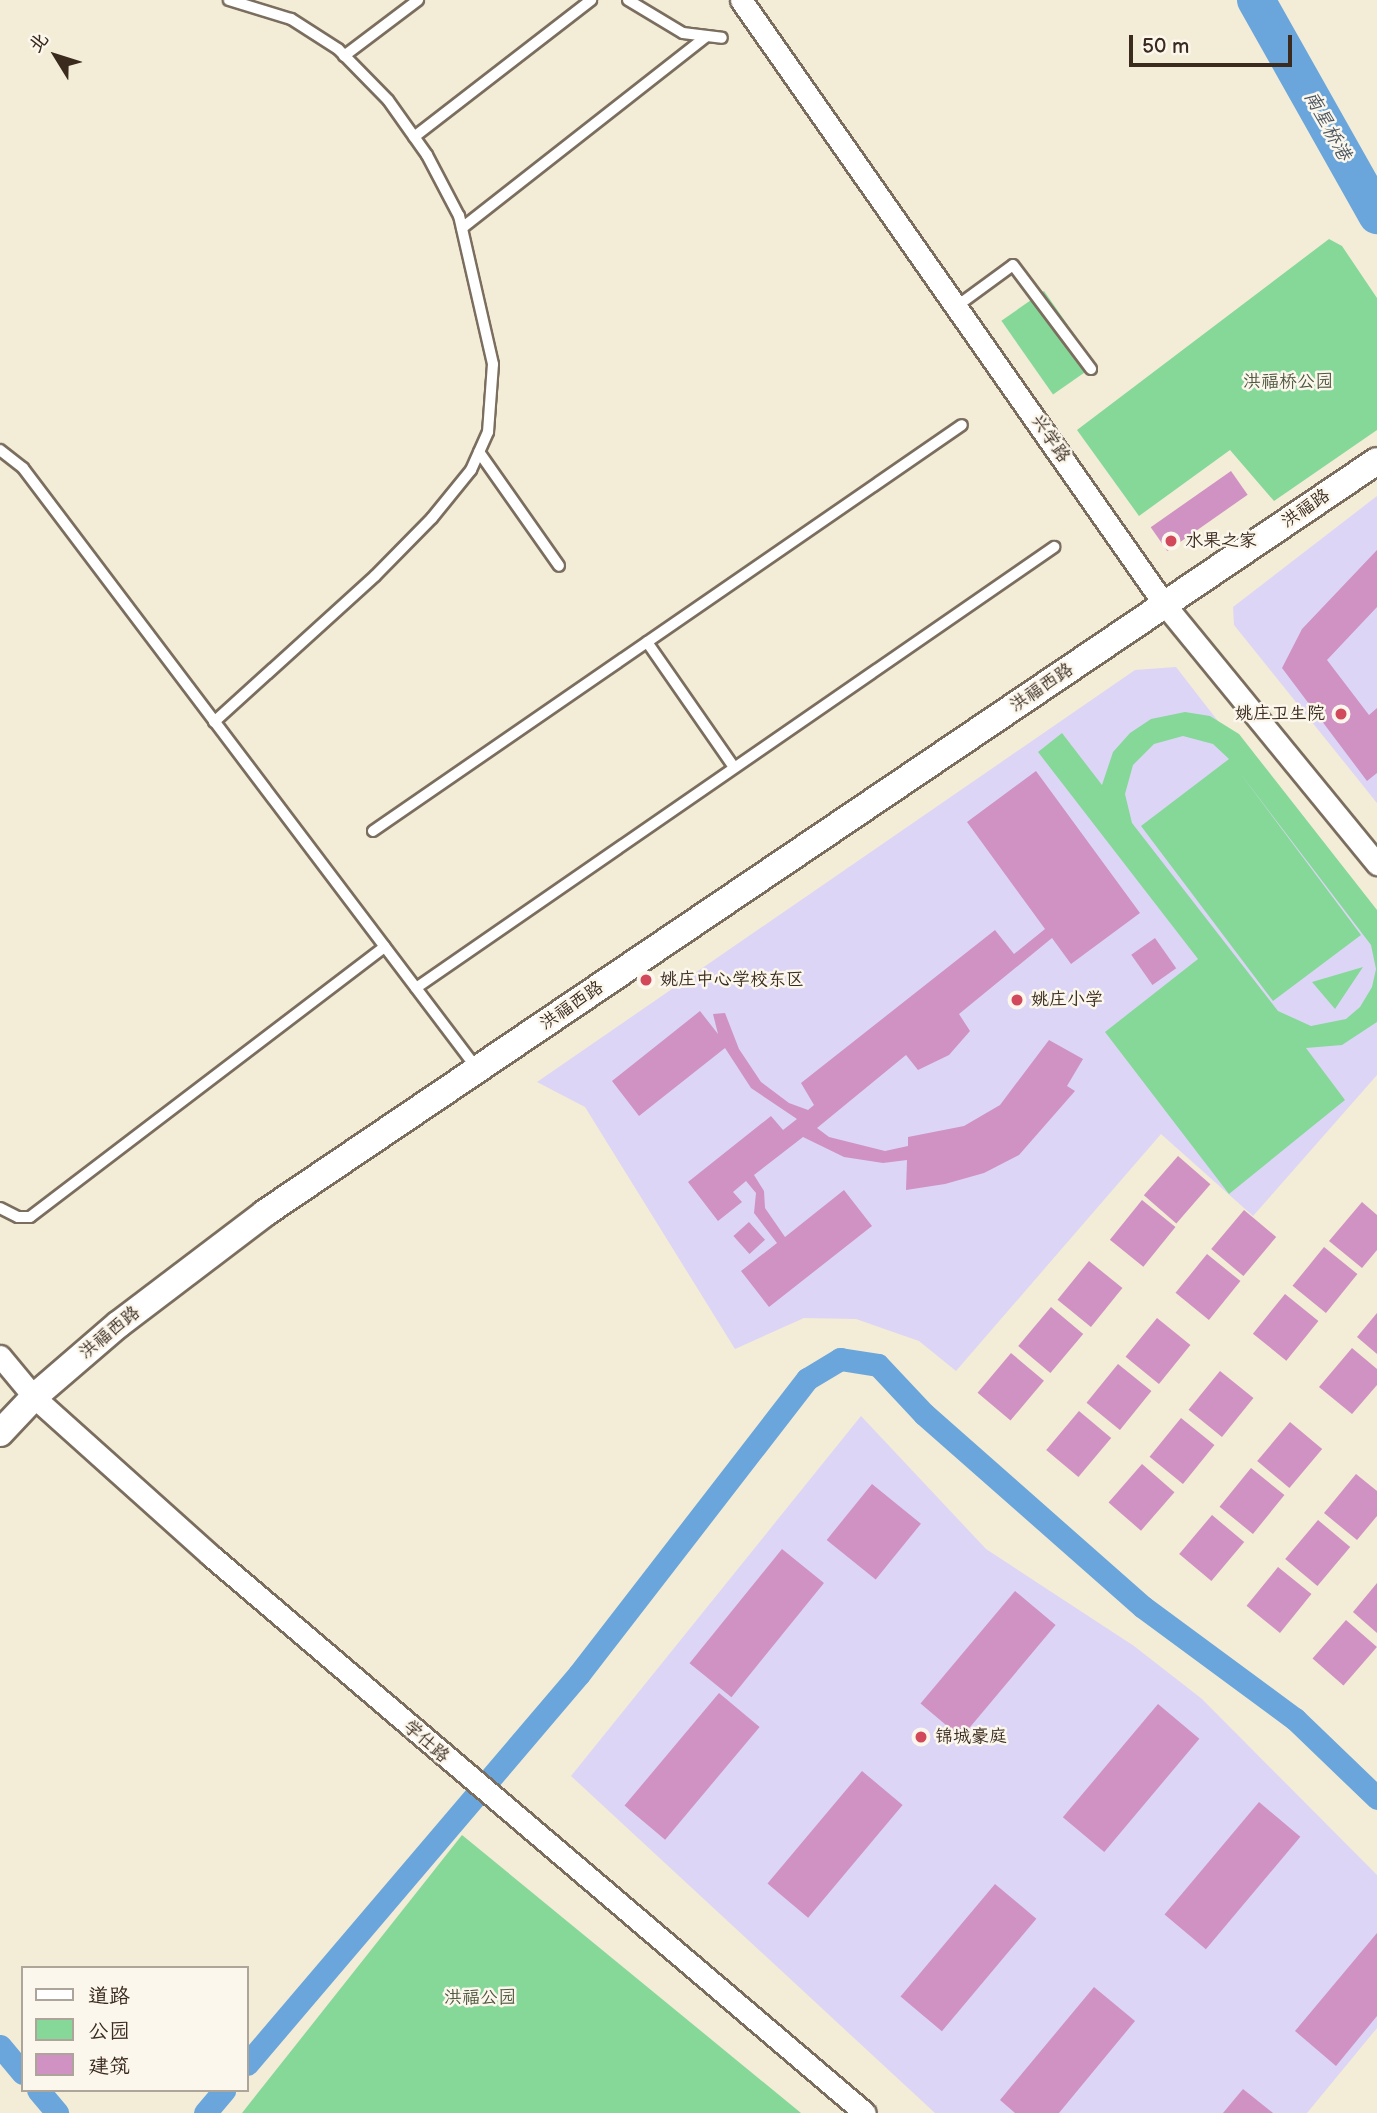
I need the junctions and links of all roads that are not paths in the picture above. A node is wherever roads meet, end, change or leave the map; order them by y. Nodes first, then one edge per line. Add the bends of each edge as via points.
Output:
1 (229, 0) edge
2 (418, 0) edge
3 (591, 0) edge
4 (628, 0) edge
5 (741, 0) edge
6 (707, 36) junction
7 (722, 38) dead end
8 (344, 56) junction
9 (414, 136) junction
10 (462, 228) junction
11 (957, 306) junction
12 (1091, 369) dead end
13 (962, 425) dead end
14 (0, 450) edge
15 (479, 452) junction
16 (1377, 461) edge
17 (1054, 547) dead end
18 (559, 566) dead end
19 (1165, 605) junction
20 (647, 642) junction
21 (214, 722) junction
22 (734, 767) junction
23 (373, 831) dead end
24 (1377, 864) edge
25 (385, 947) junction
26 (416, 988) junction
27 (478, 1070) junction
28 (0, 1208) edge
29 (0, 1356) edge
30 (34, 1397) junction
31 (0, 1433) edge
32 (865, 2113) edge

1 - 8 lane via 291,19
2 - 8 lane
3 - 9 lane
4 - 6 lane via 674,29
5 - 11 street, 兴学路
6 - 7 lane
6 - 10 lane
8 - 9 lane via 388,100
9 - 10 lane
10 - 15 lane via 493,364 488,432
11 - 12 lane via 1013,265
11 - 19 street, 兴学路
13 - 20 lane
14 - 21 lane via 23,468
15 - 18 lane
15 - 21 lane via 471,470 432,518 305,642
16 - 19 street, 洪福路
17 - 22 lane
19 - 24 street, 兴学路
19 - 27 street, 洪福西路
20 - 22 lane
20 - 23 lane
21 - 25 lane
22 - 26 lane
25 - 26 lane
25 - 28 lane via 30,1217
26 - 27 lane
27 - 30 street, 洪福西路 via 265,1213 120,1324
29 - 30 street, 学仕路
30 - 31 street, 洪福西路
30 - 32 street, 学仕路 via 530,1831

